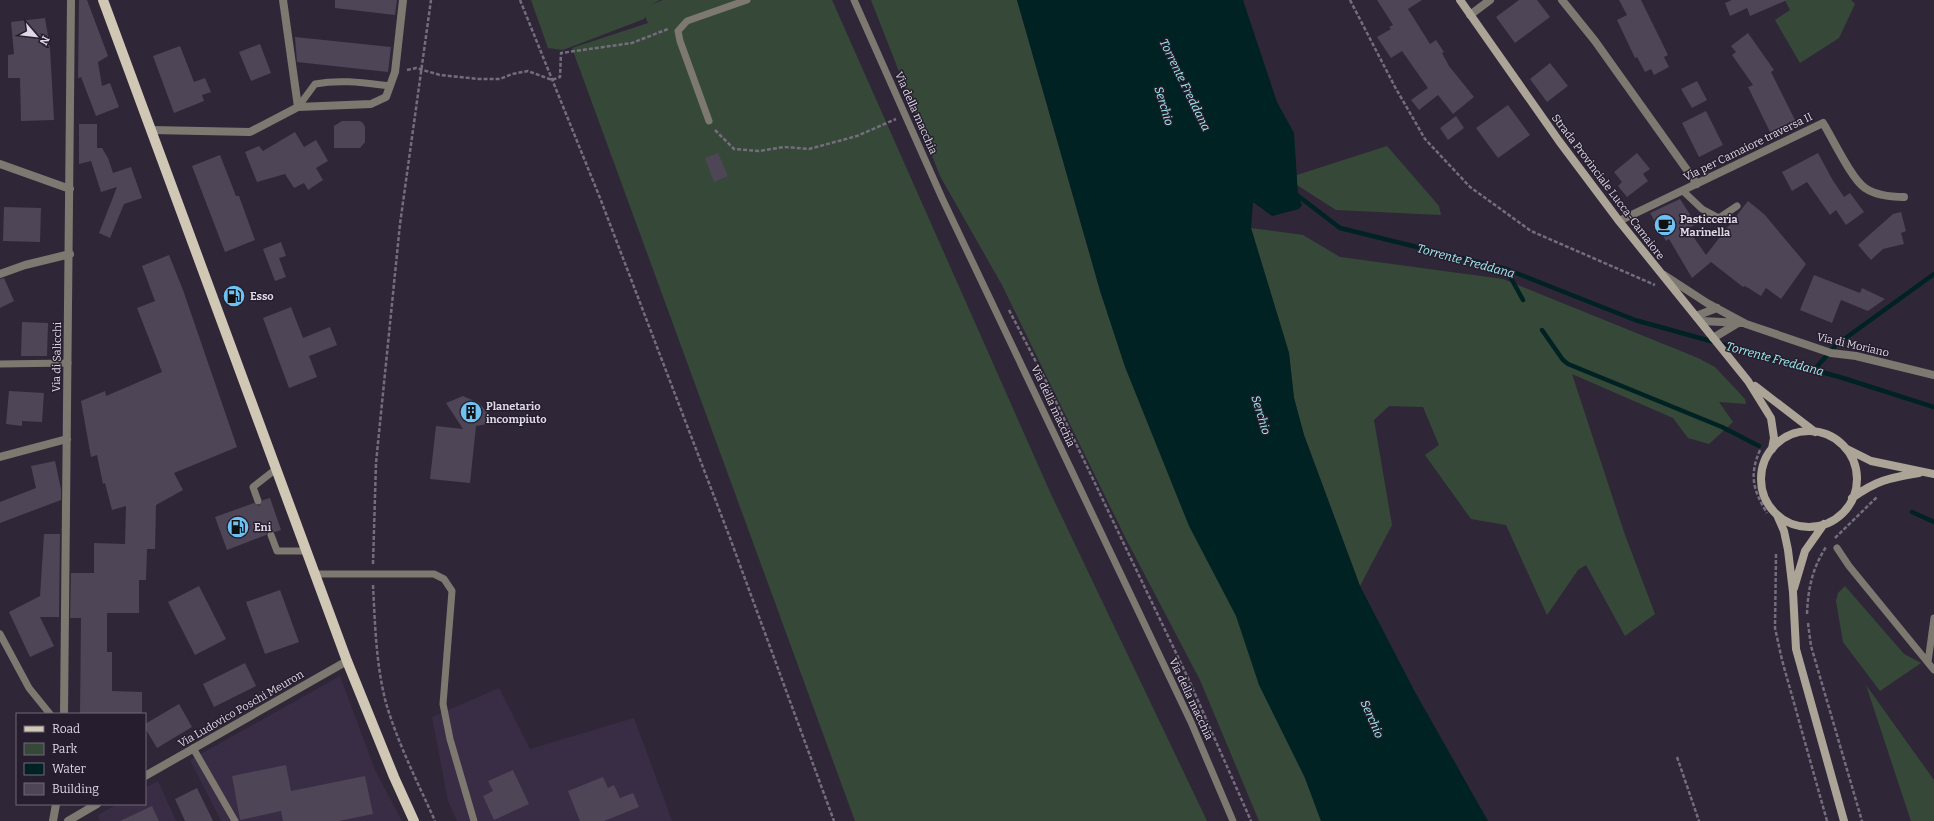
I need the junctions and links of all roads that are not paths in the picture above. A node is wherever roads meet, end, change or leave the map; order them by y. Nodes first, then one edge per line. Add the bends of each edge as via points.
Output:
1 (71, 0) edge
2 (103, 0) edge
3 (283, 0) edge
4 (403, 0) edge
5 (747, 0) edge
6 (854, 0) edge
7 (1460, 0) edge
8 (1490, 0) edge
9 (1562, 0) edge
10 (1470, 15) junction
11 (390, 86) junction
12 (298, 107) junction
13 (709, 121) road end
14 (151, 130) junction
15 (0, 164) edge
16 (1697, 184) junction
17 (70, 189) junction
18 (1683, 191) junction
19 (1904, 197) dead end
20 (1737, 206) dead end
21 (1619, 221) junction
22 (70, 254) junction
23 (1660, 273) junction
24 (0, 274) edge
25 (1717, 308) junction
26 (1698, 318) junction
27 (1742, 323) junction
28 (1713, 338) junction
29 (68, 363) junction
30 (0, 364) edge
31 (1934, 375) edge
32 (1748, 381) junction
33 (1815, 432) junction
34 (67, 439) junction
35 (1845, 448) junction
36 (1772, 449) junction
37 (0, 457) edge
38 (276, 469) junction
39 (1923, 472) junction
40 (1934, 474) edge
41 (1852, 498) junction
42 (258, 501) dead end
43 (1773, 516) junction
44 (1824, 524) junction
45 (271, 535) dead end
46 (1837, 548) dead end
47 (307, 551) junction
48 (316, 574) junction
49 (1793, 592) junction
50 (1934, 618) edge
51 (0, 634) edge
52 (347, 661) junction
53 (1928, 662) junction
54 (1934, 670) edge
55 (49, 713) edge
56 (64, 713) edge
57 (193, 748) junction
58 (146, 775) edge
59 (56, 805) edge
60 (95, 805) edge
61 (53, 821) edge
62 (68, 821) edge
63 (235, 821) edge
64 (414, 821) edge
65 (474, 821) edge
66 (1233, 821) edge
67 (1844, 821) edge

1 - 17 street, Via di Salicchi
2 - 14 main road
3 - 12 street
4 - 11 street via 395,72
5 - 13 lane via 687,21 678,31
6 - 66 lane, Via della macchia via 942,198 1190,722
7 - 10 main road, Strada Provinciale Lucca-Camaiore
8 - 10 street
9 - 16 street via 1595,41
10 - 21 main road, Strada Provinciale Lucca-Camaiore via 1558,141
11 - 12 street via 386,98 371,104
11 - 12 lane via 348,81 315,84
12 - 14 street via 250,132
14 - 38 main road
15 - 17 street
16 - 18 street, Via per Camaiore traversa II
16 - 19 street, Via per Camaiore traversa II via 1823,123 1857,180 1878,194
17 - 22 street, Via di Salicchi
18 - 20 lane via 1692,201 1712,216 1719,218
18 - 21 street, Via per Camaiore traversa II
21 - 23 main road, Strada Provinciale Lucca-Camaiore
22 - 24 street
22 - 29 street, Via di Salicchi
23 - 25 street, Via di Moriano
23 - 26 main road, Strada Provinciale Lucca-Camaiore
25 - 26 street
25 - 27 street, Via di Moriano
26 - 27 street, Via di Moriano
26 - 28 main road, Strada Provinciale Lucca-Camaiore
27 - 28 street
27 - 31 street, Via di Moriano via 1831,353 1856,356
28 - 32 main road, Strada Provinciale Lucca-Camaiore
29 - 30 lane
29 - 34 street, Via di Salicchi
32 - 33 main road, Strada Provinciale Lucca-Camaiore
32 - 36 main road, Strada Provinciale Lucca-Camaiore via 1771,418 1774,438
33 - 35 main road via 1831,437
33 - 36 main road via 1791,435
34 - 37 street
34 - 56 street, Via di Salicchi
35 - 39 main road via 1871,461
35 - 41 main road via 1855,466 1856,487
36 - 43 main road via 1763,464 1761,483
38 - 42 lane via 253,487
38 - 47 main road
39 - 40 main road
39 - 41 main road via 1887,478
41 - 44 main road via 1840,514
43 - 44 main road via 1799,526
43 - 49 main road via 1784,531
44 - 49 main road via 1804,551
45 - 47 lane via 277,551
46 - 53 lane
47 - 48 main road
48 - 52 main road
48 - 65 lane via 434,574 444,579 452,591 443,704
49 - 67 main road via 1796,649
50 - 53 lane
51 - 55 lane via 29,688
52 - 57 street, Via Ludovico Poschi Meuron
52 - 64 main road
53 - 54 lane
57 - 58 street, Via Ludovico Poschi Meuron
57 - 63 lane
59 - 61 street
60 - 62 street

